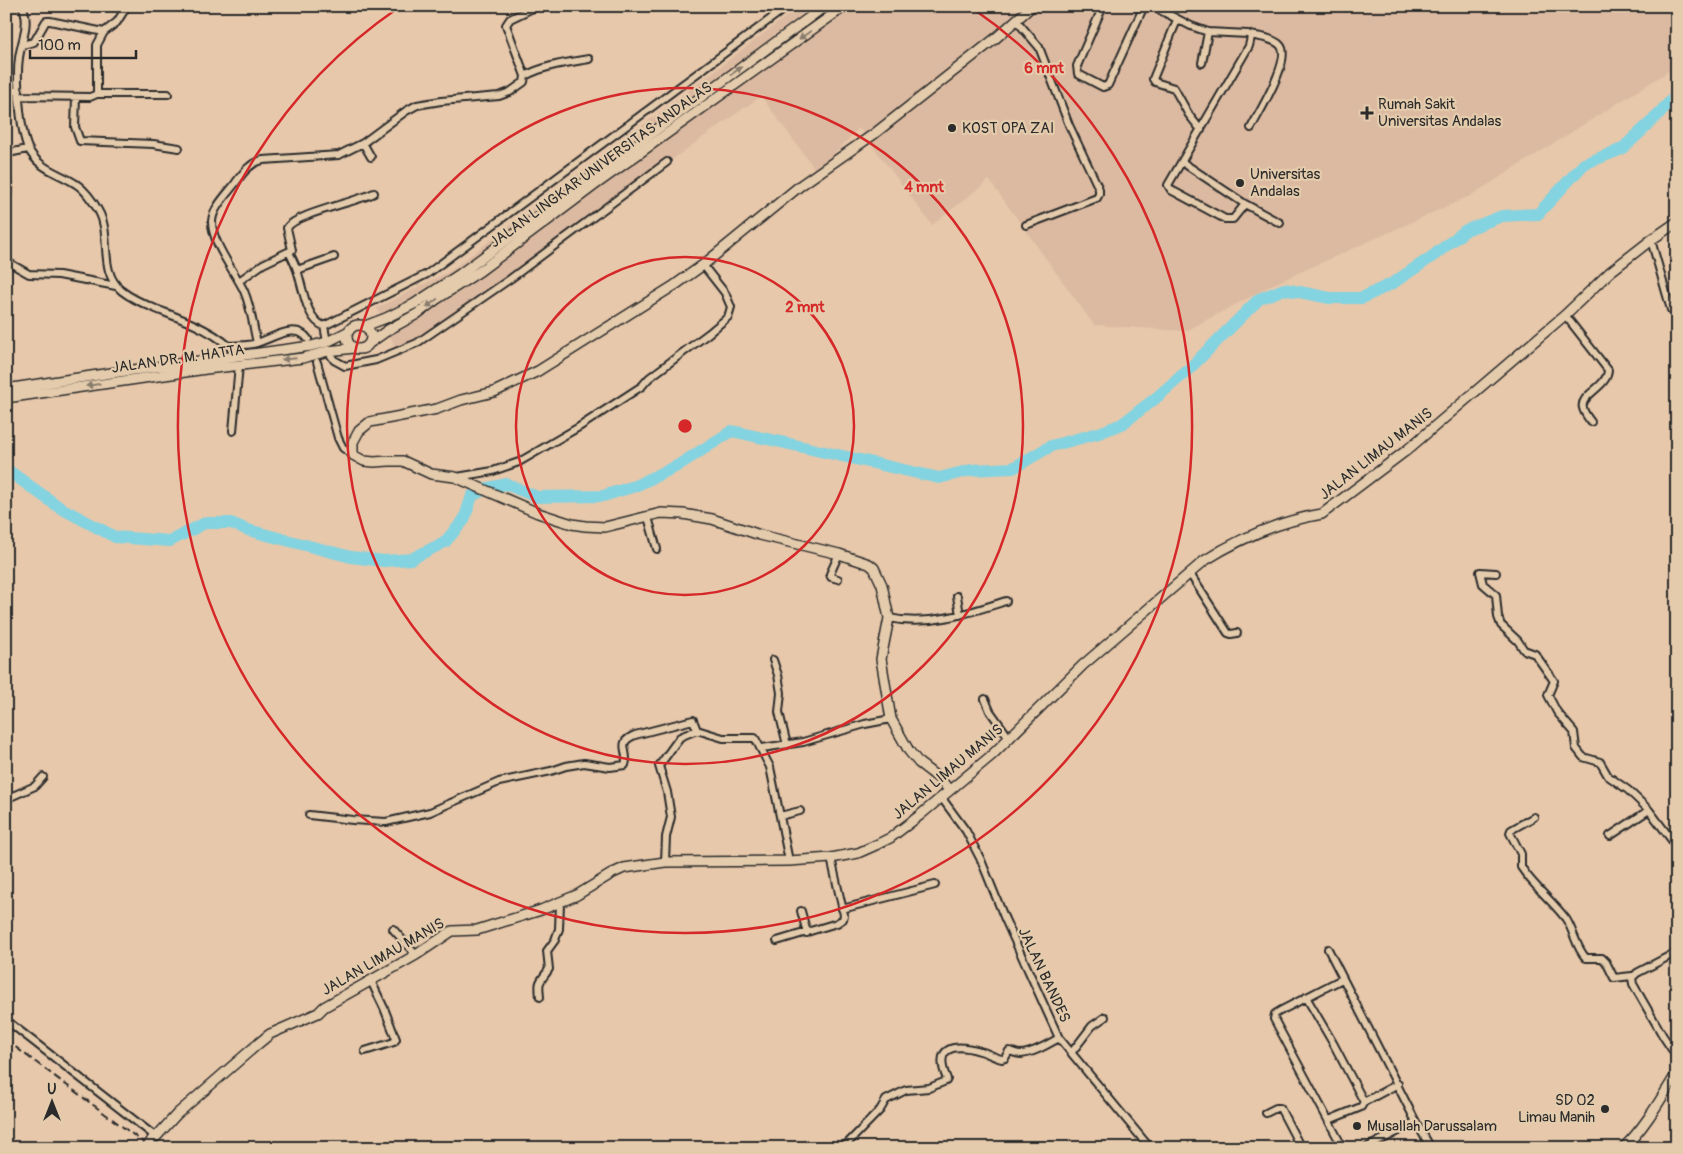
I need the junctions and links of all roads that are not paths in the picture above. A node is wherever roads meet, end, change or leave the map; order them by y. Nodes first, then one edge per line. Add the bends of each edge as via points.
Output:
1 (22, 6) edge
2 (127, 6) edge
3 (538, 6) edge
4 (788, 6) edge
5 (825, 6) edge
6 (845, 6) edge
7 (1032, 6) edge
8 (1104, 6) edge
9 (1144, 6) edge
10 (1152, 6) edge
11 (1016, 20) junction
12 (1177, 20) junction
13 (104, 32) junction
14 (1208, 32) junction
15 (1250, 35) junction
16 (22, 45) junction
17 (589, 59) dead end
18 (1202, 62) dead end
19 (525, 76) junction
20 (6, 91) edge
21 (19, 94) junction
22 (97, 94) junction
23 (168, 94) dead end
24 (76, 97) junction
25 (1251, 128) dead end
26 (1201, 130) junction
27 (363, 143) junction
28 (180, 148) dead end
29 (28, 149) junction
30 (6, 155) edge
31 (371, 158) dead end
32 (667, 162) dead end
33 (1182, 162) junction
34 (6, 171) edge
35 (374, 193) dead end
36 (6, 199) edge
37 (1245, 204) junction
38 (1677, 222) edge
39 (1280, 223) dead end
40 (1026, 225) dead end
41 (1650, 240) junction
42 (289, 252) junction
43 (334, 257) dead end
44 (6, 261) edge
45 (703, 265) junction
46 (297, 270) junction
47 (239, 281) junction
48 (116, 286) junction
49 (1671, 310) dead end
50 (1565, 315) junction
51 (324, 326) junction
52 (365, 326) junction
53 (348, 331) junction
54 (308, 339) dead end
55 (371, 342) junction
56 (257, 343) junction
57 (230, 346) junction
58 (327, 347) junction
59 (354, 348) junction
60 (238, 360) junction
61 (317, 362) dead end
62 (6, 389) edge
63 (6, 398) edge
64 (1591, 422) dead end
65 (233, 431) dead end
66 (353, 455) junction
67 (456, 477) junction
68 (648, 517) junction
69 (657, 549) dead end
70 (839, 554) junction
71 (1496, 572) dead end
72 (1190, 574) junction
73 (838, 579) dead end
74 (957, 596) dead end
75 (1006, 601) dead end
76 (960, 615) junction
77 (888, 619) junction
78 (1237, 632) dead end
79 (773, 660) dead end
80 (985, 699) dead end
81 (891, 719) junction
82 (697, 730) junction
83 (1010, 739) junction
84 (787, 745) junction
85 (762, 748) junction
86 (43, 778) dead end
87 (949, 790) junction
88 (941, 797) junction
89 (6, 799) edge
90 (1649, 810) junction
91 (800, 812) dead end
92 (309, 815) dead end
93 (780, 816) junction
94 (1534, 817) dead end
95 (1610, 836) dead end
96 (1677, 848) edge
97 (831, 858) junction
98 (789, 861) junction
99 (665, 862) junction
100 (935, 885) dead end
101 (560, 903) junction
102 (842, 909) junction
103 (801, 911) dead end
104 (393, 929) dead end
105 (807, 932) junction
106 (777, 940) dead end
107 (1328, 949) dead end
108 (1677, 952) edge
109 (416, 955) junction
110 (1632, 976) junction
111 (1342, 979) junction
112 (371, 981) junction
113 (540, 997) dead end
114 (1306, 997) junction
115 (1105, 1017) dead end
116 (6, 1020) edge
117 (1059, 1038) junction
118 (364, 1051) dead end
119 (1072, 1052) junction
120 (1677, 1057) edge
121 (1677, 1073) edge
122 (1398, 1084) junction
123 (1364, 1102) junction
124 (1266, 1114) dead end
125 (1330, 1120) junction
126 (1416, 1122) junction
127 (154, 1137) junction
128 (147, 1148) edge
129 (843, 1148) edge
130 (1150, 1148) edge
131 (1301, 1148) edge
132 (1343, 1148) edge
133 (1366, 1148) edge
134 (1431, 1148) edge
135 (1623, 1148) edge

1 - 16 street via 25,14
2 - 13 street via 117,22
3 - 19 street via 510,19 506,25
4 - 51 street via 427,274
52 -> 5 street, JALAN LINGKAR UNIVERSITAS ANDALAS via 414,304 460,274
6 -> 55 street, JALAN LINGKAR UNIVERSITAS ANDALAS via 480,271
7 - 11 street
8 - 9 street via 1077,66 1078,74 1103,87 1108,84
10 - 12 street
11 - 40 street via 1039,47 1068,125 1099,189 1097,198
11 - 45 street via 874,134 801,185
12 - 14 street
12 - 26 street via 1154,79 1174,88
13 - 16 street via 46,21 34,42
13 - 22 street via 97,45
14 - 15 street
14 - 18 street
15 - 25 street via 1265,38 1283,50 1273,86
15 - 26 street via 1249,46
16 - 21 street
17 - 19 street via 556,64
19 - 27 street via 524,82 499,96 417,105
20 - 21 street
21 - 24 street
21 - 29 street
22 - 23 street
22 - 24 street
24 - 28 street via 75,127 80,141
26 - 33 street
27 - 31 street
27 - 47 street via 339,155 262,160 246,169 215,211 212,223 229,267
29 - 30 street
29 - 48 street via 39,164 76,184 98,210 109,271
32 - 58 street via 510,279 417,343 376,360 345,366 334,360
33 - 37 street
33 - 37 street via 1169,182 1171,190 1225,219 1233,219
34 - 36 street via 9,188
35 - 42 street via 293,222 287,228 292,246
37 - 39 street
38 - 41 street, JALAN LIMAU MANIS
41 - 49 street
41 - 50 street, JALAN LIMAU MANIS
42 - 46 street
42 - 47 street via 263,264
43 - 46 street
44 - 48 street via 29,274 59,275
45 - 66 street via 538,372 494,392 460,400 437,410 370,422 359,431 353,442
45 - 67 street via 725,293 731,307 728,317 634,391 579,427 519,462 492,471
46 - 51 street via 310,311
47 - 56 street via 248,302
48 - 57 street via 130,297 186,321
50 - 64 street via 1608,370 1605,381 1583,401 1582,407
50 - 72 street, JALAN LIMAU MANIS via 1407,450 1322,514 1243,538 1204,561
51 - 58 street
52 - 53 street via 356,326
52 - 55 street via 370,332
53 - 58 street, JALAN DR. M. HATTA
53 - 59 street via 348,341
54 - 56 street via 298,331 290,331
55 - 59 street via 366,348
56 - 57 street
57 - 60 street
58 - 59 street, JALAN DR. M. HATTA
58 - 60 street, JALAN DR. M. HATTA via 296,348
60 - 62 street, JALAN DR. M. HATTA
60 -> 63 street, JALAN DR. M. HATTA
60 - 65 street
61 - 66 street via 338,438 343,448
66 - 67 street via 364,461 403,462 431,474
67 - 68 street via 538,513 585,526 605,527
68 - 69 street
68 - 70 street via 668,512 712,519
70 - 73 street via 830,574
70 - 77 street via 874,568 882,585
71 - 90 street via 1480,572 1483,584 1496,595 1501,624 1524,650 1535,654 1554,681 1548,695 1574,732 1576,748 1583,757 1600,762 1608,776
72 - 78 street via 1228,632
72 - 83 street, JALAN LIMAU MANIS via 1083,665
74 - 76 street
75 - 76 street
76 - 77 street via 905,622
77 - 81 street via 881,659
79 - 84 street via 781,693 779,712
80 - 83 street
81 - 84 street
81 - 87 street via 914,757
82 - 85 street via 723,738 755,738
82 - 92 street via 693,720 628,738 624,747 625,765 610,767 584,763 499,782 430,812 386,822
82 - 99 street via 680,736 659,766 671,817
83 - 87 street, JALAN LIMAU MANIS
84 - 85 street
85 - 93 street via 770,767
86 - 89 street via 34,786
87 - 88 street, JALAN LIMAU MANIS
88 - 97 street, JALAN LIMAU MANIS via 876,846
88 - 117 street, JALAN BANDES via 966,831 981,860
90 - 95 street
90 - 96 street
91 - 93 street
93 - 98 street
94 - 110 street via 1510,833 1521,854 1521,867 1565,919 1586,958 1602,958 1614,978
97 - 98 street, JALAN LIMAU MANIS
97 - 102 street
98 - 99 street, JALAN LIMAU MANIS
99 - 101 street, JALAN LIMAU MANIS via 624,868
100 - 102 street
101 - 109 street, JALAN LIMAU MANIS via 477,930 452,931
101 - 113 street via 559,929 547,951 549,969 540,980
102 - 105 street via 841,921
103 - 105 street
104 - 109 street
105 - 106 street
107 - 111 street
108 - 110 street
109 - 112 street, JALAN LIMAU MANIS
110 - 120 street via 1633,984
111 - 114 street
111 - 122 street
112 - 118 street via 396,1039
112 - 127 street, JALAN LIMAU MANIS via 259,1043
114 - 123 street
114 - 125 street via 1275,1014 1274,1019
115 - 119 street via 1092,1026
116 - 127 street
117 - 119 street, JALAN BANDES
117 - 129 street via 1037,1050 1020,1054 1009,1051 1002,1059 969,1048 948,1050 941,1059 946,1081 929,1088 897,1093 886,1100
119 - 130 street, JALAN BANDES
121 - 135 street
122 - 123 street
122 - 126 street
123 - 125 street via 1361,1107
124 - 131 street via 1280,1108
125 - 132 street
126 - 133 street
126 - 134 street
127 - 128 street, JALAN LIMAU MANIS, bridge

